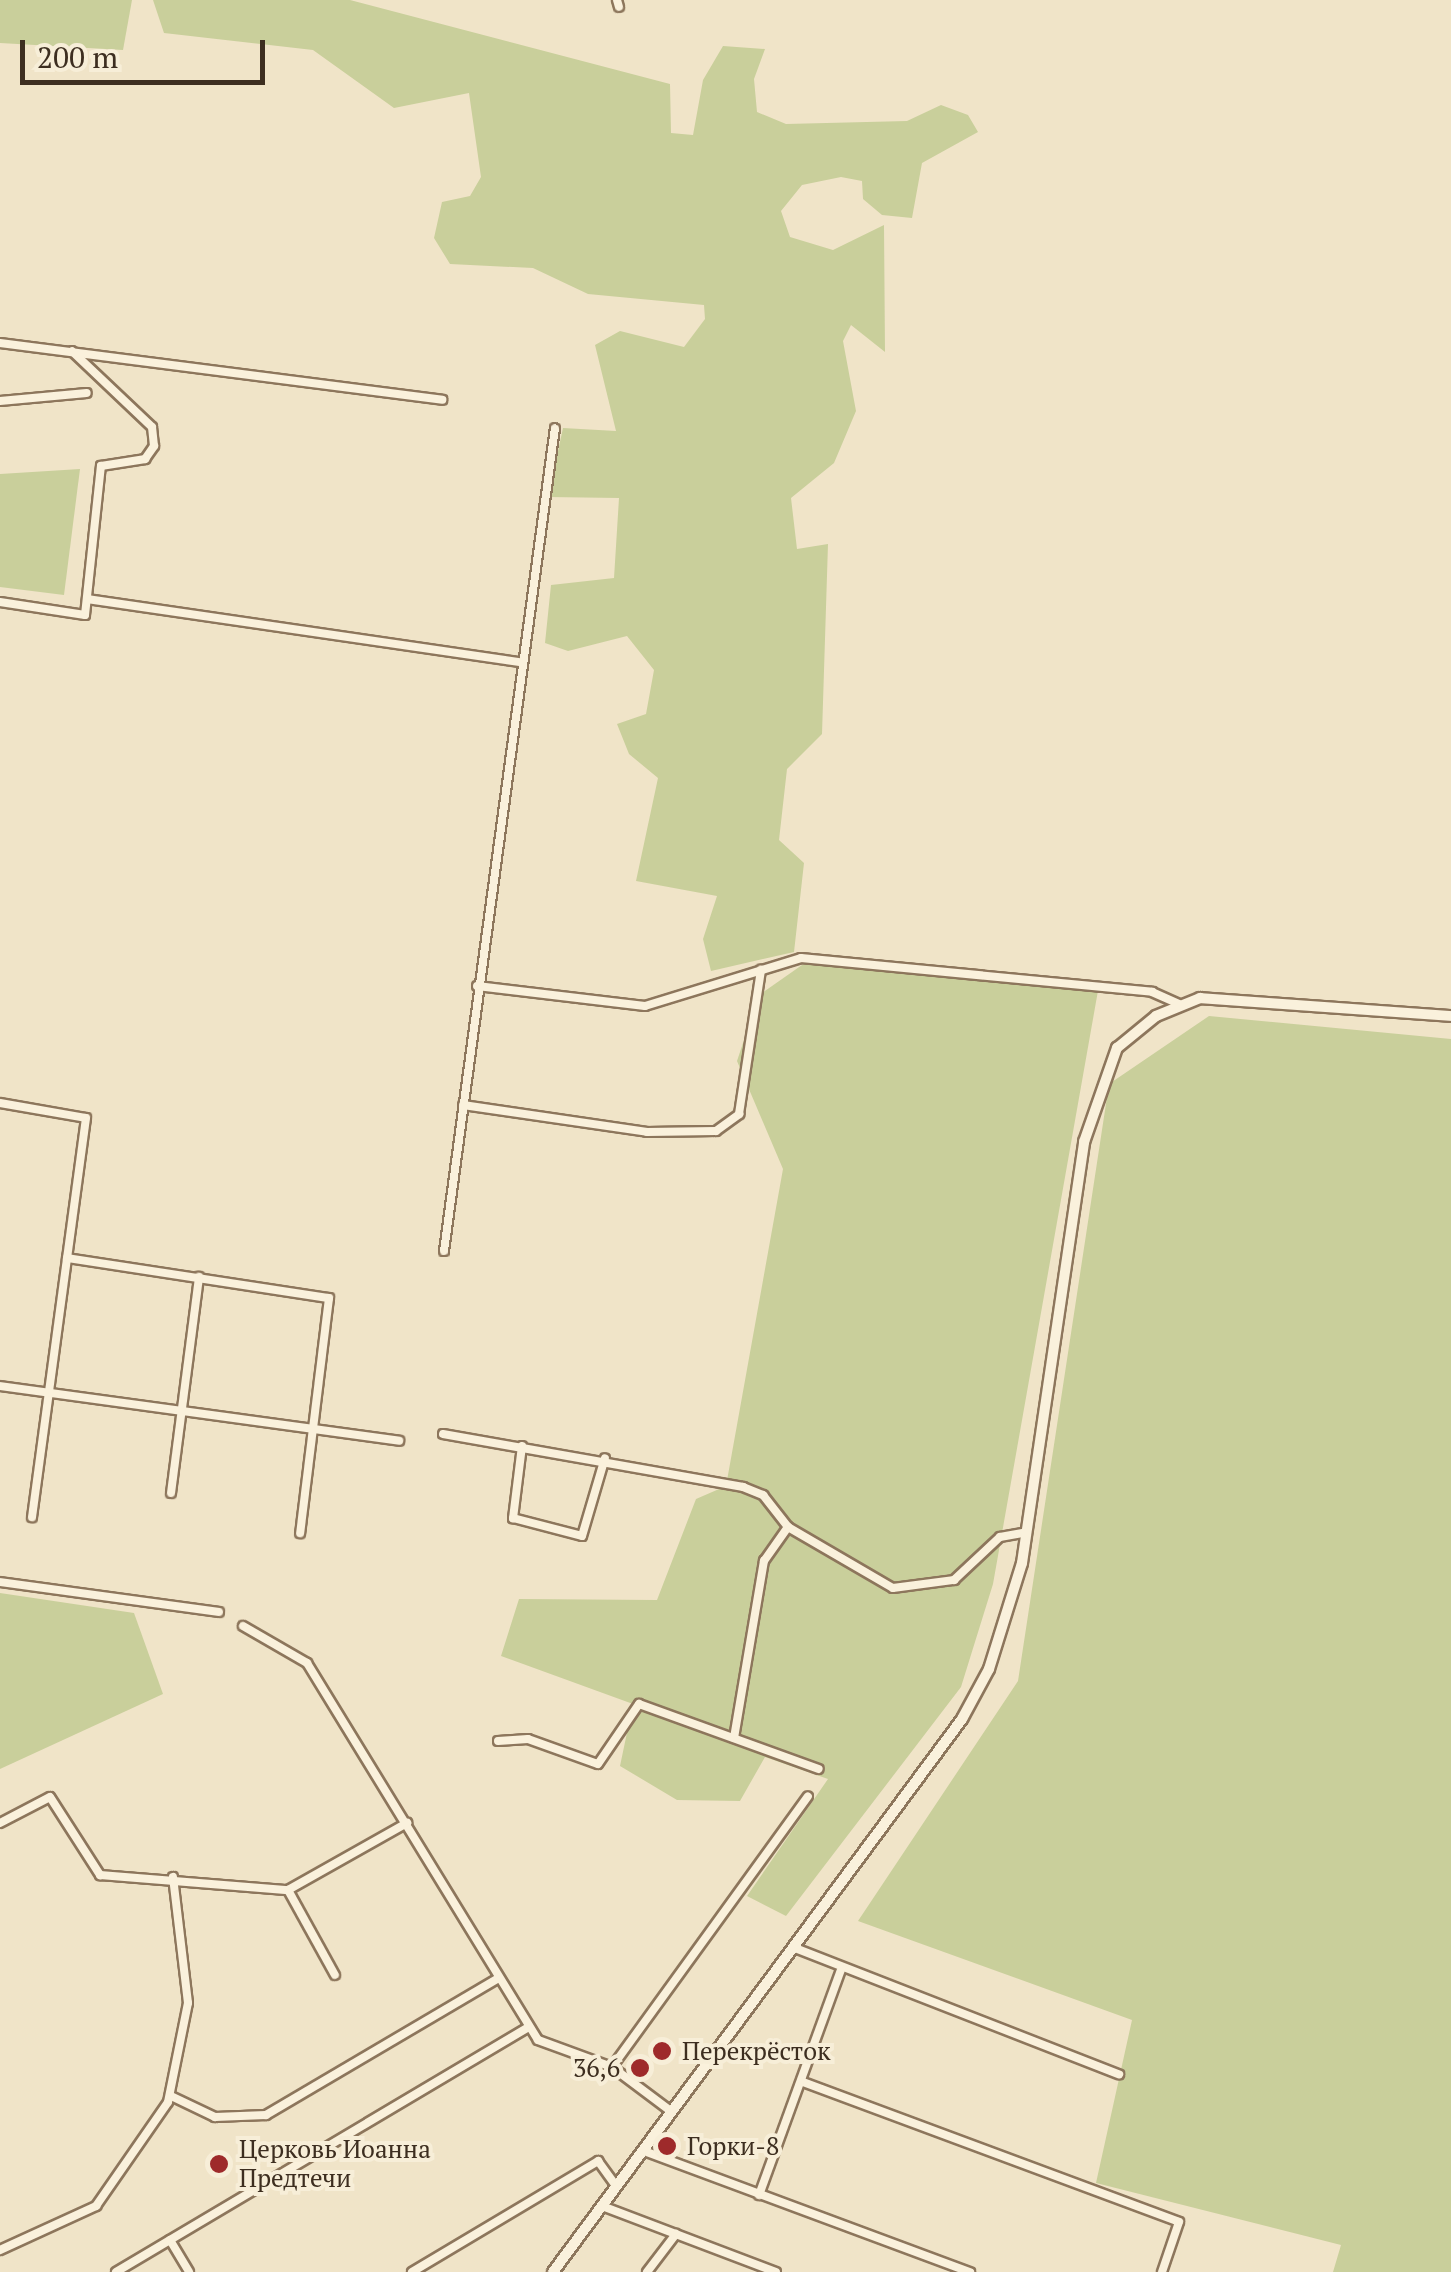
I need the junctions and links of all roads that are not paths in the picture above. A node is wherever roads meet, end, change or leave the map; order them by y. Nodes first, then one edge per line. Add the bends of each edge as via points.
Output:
1 (0, 343) edge
2 (70, 350) junction
3 (87, 392) dead end
4 (442, 400) dead end
5 (0, 401) edge
6 (555, 428) dead end
7 (86, 599) junction
8 (0, 602) edge
9 (521, 662) junction
10 (761, 970) junction
11 (478, 986) junction
12 (1179, 1004) junction
13 (1451, 1016) edge
14 (0, 1104) edge
15 (462, 1106) junction
16 (444, 1251) dead end
17 (67, 1258) junction
18 (200, 1277) junction
19 (0, 1386) edge
20 (48, 1393) junction
21 (182, 1411) junction
22 (313, 1429) junction
23 (443, 1434) dead end
24 (400, 1441) dead end
25 (522, 1446) junction
26 (605, 1458) junction
27 (172, 1493) dead end
28 (32, 1517) dead end
29 (788, 1527) junction
30 (1027, 1532) junction
31 (300, 1533) dead end
32 (0, 1582) edge
33 (219, 1612) dead end
34 (243, 1626) dead end
35 (734, 1738) junction
36 (498, 1740) dead end
37 (819, 1770) dead end
38 (808, 1796) dead end
39 (0, 1823) edge
40 (407, 1823) junction
41 (173, 1876) junction
42 (288, 1890) junction
43 (795, 1948) junction
44 (841, 1970) junction
45 (335, 1974) dead end
46 (499, 1978) junction
47 (528, 2027) junction
48 (612, 2067) junction
49 (1118, 2074) dead end
50 (803, 2082) junction
51 (171, 2096) junction
52 (672, 2112) junction
53 (644, 2151) junction
54 (616, 2186) junction
55 (759, 2195) junction
56 (602, 2206) junction
57 (676, 2234) junction
58 (170, 2240) junction
59 (0, 2250) edge
60 (116, 2272) edge
61 (189, 2272) edge
62 (412, 2272) edge
63 (553, 2272) edge
64 (647, 2272) edge
65 (776, 2272) edge
66 (970, 2272) edge
67 (1162, 2272) edge

1 - 2 street
2 - 4 street
2 - 7 street via 152,427 154,446 145,459 100,466
3 - 5 street
6 - 9 street
7 - 8 street via 85,614
7 - 9 street
9 - 11 street
10 - 11 street via 644,1006
10 - 12 street via 801,958 1152,992
10 - 15 street via 738,1114 716,1131 647,1132
11 - 15 street
12 - 13 street via 1222,998
12 - 30 street via 1136,1031 1100,1076
14 - 17 street via 86,1118
15 - 16 street
17 - 18 street
17 - 20 street
18 - 21 street
18 - 22 street via 329,1298
19 - 20 street
20 - 21 street
20 - 28 street
21 - 22 street
21 - 27 street
22 - 24 street
22 - 31 street
23 - 25 street
25 - 26 street
25 - 26 street via 514,1518 582,1536
26 - 29 street via 763,1495
29 - 30 street via 860,1574 923,1590 976,1566 1010,1532
29 - 35 street via 764,1560
30 - 43 street via 1006,1628 971,1702
32 - 33 street
34 - 40 street via 307,1663
35 - 36 street via 639,1704 598,1764 528,1739
35 - 37 street
38 - 48 street
39 - 41 street via 50,1796 60,1800 92,1870
40 - 42 street
40 - 46 street
41 - 42 street
41 - 51 street via 188,2003
42 - 45 street
43 - 44 street
43 - 52 street
44 - 49 street
44 - 50 street
46 - 47 street
46 - 51 street via 266,2115 216,2118
47 - 48 street via 538,2040
47 - 58 street
48 - 52 street
50 - 55 street
50 - 67 street via 1178,2222
51 - 59 street via 96,2206
52 - 53 street
53 - 54 street
53 - 55 street
54 - 56 street
54 - 62 street via 598,2161
55 - 66 street
56 - 57 street
56 - 63 street
57 - 64 street
57 - 65 street
58 - 60 street
58 - 61 street

